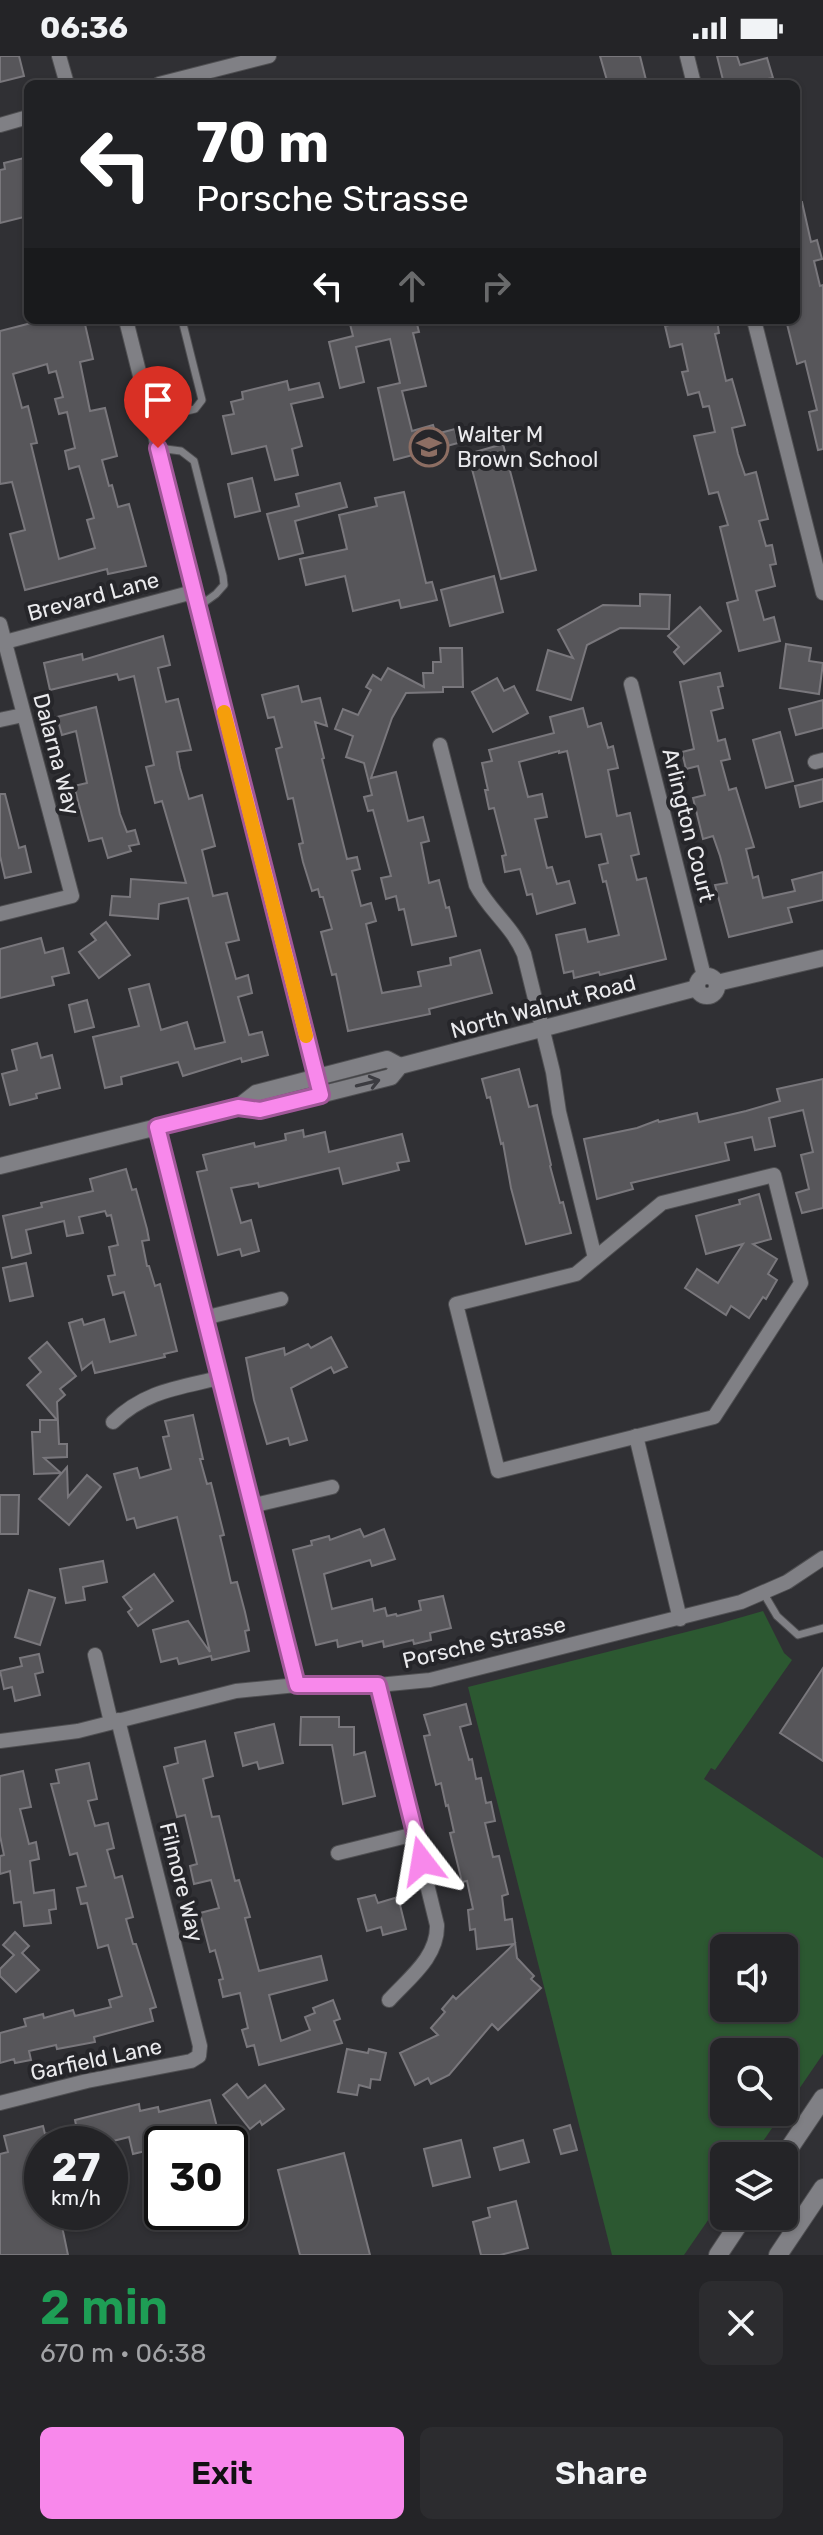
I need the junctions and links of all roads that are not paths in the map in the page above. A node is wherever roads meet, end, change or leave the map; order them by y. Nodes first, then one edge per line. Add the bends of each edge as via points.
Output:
1 (59, 56) edge
2 (269, 56) edge
3 (687, 56) edge
4 (66, 80) edge
5 (175, 80) edge
6 (693, 80) edge
7 (24, 118) edge
8 (0, 125) edge
9 (127, 324) edge
10 (183, 324) edge
11 (755, 324) edge
12 (151, 420) junction
13 (158, 448) junction
14 (823, 593) edge
15 (196, 600) junction
16 (0, 624) edge
17 (5, 642) junction
18 (631, 684) dead end
19 (23, 715) junction
20 (0, 720) edge
21 (440, 745) dead end
22 (0, 914) edge
23 (823, 958) edge
24 (706, 983) junction
25 (543, 1030) junction
26 (400, 1066) junction
27 (317, 1077) junction
28 (321, 1095) junction
29 (238, 1107) junction
30 (157, 1127) junction
31 (0, 1166) edge
32 (595, 1258) junction
33 (281, 1299) dead end
34 (204, 1318) junction
35 (219, 1378) junction
36 (113, 1422) dead end
37 (636, 1436) junction
38 (332, 1487) dead end
39 (251, 1506) junction
40 (823, 1558) edge
41 (764, 1594) junction
42 (680, 1619) junction
43 (823, 1628) edge
44 (95, 1655) dead end
45 (297, 1685) junction
46 (378, 1685) junction
47 (115, 1721) junction
48 (0, 1741) edge
49 (415, 1834) junction
50 (338, 1853) dead end
51 (389, 2000) dead end
52 (199, 2056) joint
53 (823, 2098) edge
54 (0, 2103) edge
55 (793, 2142) edge
56 (823, 2188) edge
57 (735, 2230) edge
58 (718, 2255) edge
59 (778, 2255) edge

1 - 4 street
2 - 5 street
3 - 6 street
7 - 8 street
9 - 12 street
10 - 12 lane via 202,400 195,409
11 - 14 street
12 - 13 street
13 - 15 street
13 - 15 lane via 181,451 194,461 220,562 224,585
15 - 17 street, Brevard Lane
15 - 27 street
16 - 17 street, Dalarna Way
17 - 19 street, Dalarna Way
18 - 24 street, Arlington Court
19 - 20 street
19 - 22 street, Dalarna Way via 72,896
21 - 25 street via 472,877 520,945
23 - 24 street, North Walnut Road
24 - 25 street, North Walnut Road
25 - 26 street, North Walnut Road
25 - 32 street
26 - 27 street, North Walnut Road via 387,1059
28 -> 26 street, North Walnut Road via 391,1077
27 - 28 street
27 - 29 street, North Walnut Road via 256,1093
28 - 29 street, North Walnut Road via 260,1110
29 - 30 street, North Walnut Road
30 - 31 street, North Walnut Road
30 - 34 street
32 - 37 street via 576,1274 456,1304 498,1471
32 - 37 street via 662,1203 774,1175 801,1283 714,1417
33 - 34 street
34 - 35 street
35 - 36 street via 144,1398
35 - 39 street
37 - 42 street
38 - 39 street
39 - 45 street
40 - 41 street, Porsche Strasse
41 - 42 street, Porsche Strasse
41 - 43 lane via 777,1616 798,1635
42 - 46 street, Porsche Strasse via 446,1677
44 - 47 street, Filmore Way
45 - 46 street, Porsche Strasse
45 - 47 street, Porsche Strasse via 236,1691
46 - 49 street
47 - 48 street, Porsche Strasse
47 - 52 street, Filmore Way
49 - 50 street
49 - 51 street via 438,1935 431,1954
52 - 54 street, Garfield Lane
53 - 55 main road
56 - 59 main road
57 - 58 main road

